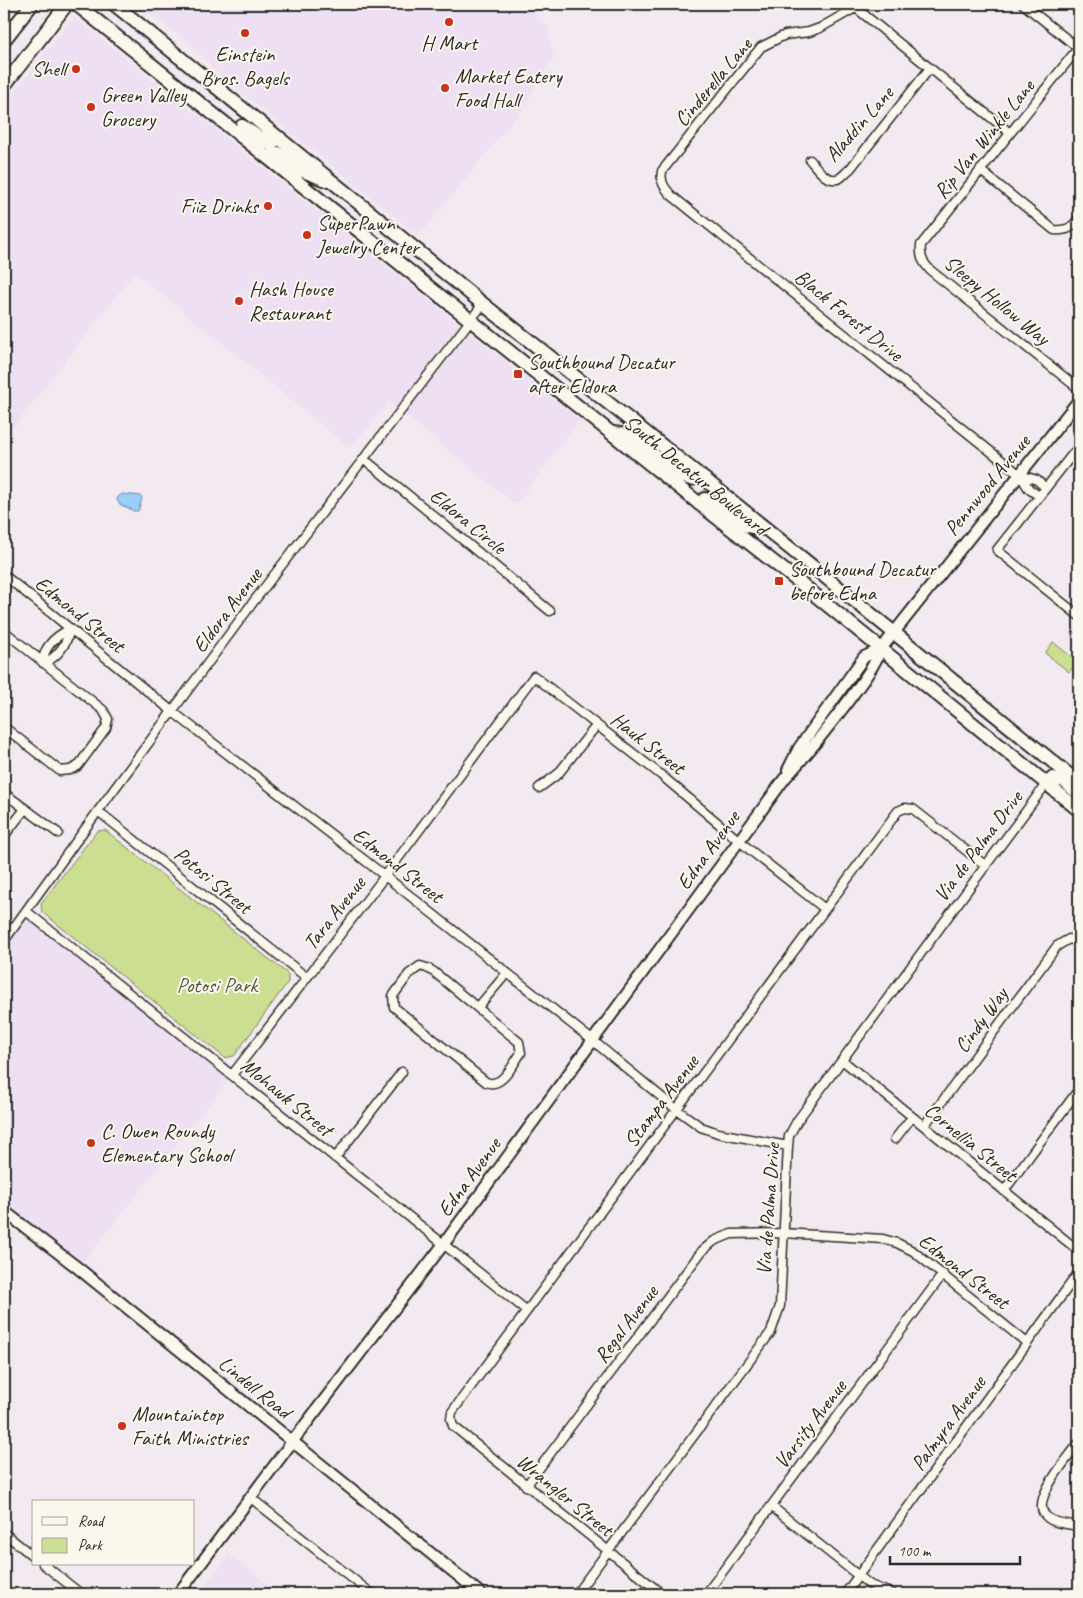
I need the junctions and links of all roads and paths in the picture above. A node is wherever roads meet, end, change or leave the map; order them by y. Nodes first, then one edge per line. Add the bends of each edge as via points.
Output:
1 (32, 4) edge
2 (67, 4) edge
3 (76, 4) edge
4 (114, 4) edge
5 (1022, 4) edge
6 (859, 6) edge
7 (4, 40) edge
8 (1079, 48) edge
9 (930, 68) junction
10 (4, 86) edge
11 (208, 109) junction
12 (1010, 133) junction
13 (280, 138) junction
14 (268, 158) junction
15 (810, 160) dead end
16 (980, 170) junction
17 (661, 179) joint
18 (337, 184) junction
19 (1079, 218) edge
20 (384, 222) junction
21 (372, 240) junction
22 (920, 254) joint
23 (483, 304) junction
24 (470, 320) junction
25 (1079, 389) edge
26 (1079, 401) edge
27 (610, 432) junction
28 (1079, 446) edge
29 (364, 459) junction
30 (1020, 475) junction
31 (702, 477) junction
32 (1046, 488) junction
33 (1040, 496) junction
34 (699, 504) junction
35 (765, 529) junction
36 (4, 575) edge
37 (550, 610) dead end
38 (1079, 616) edge
39 (70, 629) junction
40 (4, 631) edge
41 (887, 641) junction
42 (43, 663) junction
43 (534, 676) joint
44 (173, 712) junction
45 (596, 726) junction
46 (4, 727) edge
47 (1079, 783) edge
48 (1046, 784) junction
49 (539, 788) dead end
50 (4, 793) edge
51 (1079, 794) edge
52 (25, 809) junction
53 (1079, 810) edge
54 (98, 811) junction
55 (58, 833) dead end
56 (4, 836) edge
57 (739, 840) junction
58 (986, 866) junction
59 (385, 876) junction
60 (825, 909) junction
61 (26, 911) junction
62 (4, 941) edge
63 (1079, 942) edge
64 (507, 973) junction
65 (306, 977) junction
66 (478, 1007) junction
67 (592, 1040) junction
68 (842, 1060) junction
69 (402, 1072) dead end
70 (232, 1075) junction
71 (1079, 1090) edge
72 (676, 1109) junction
73 (912, 1117) junction
74 (924, 1126) junction
75 (895, 1139) dead end
76 (788, 1146) junction
77 (335, 1158) junction
78 (1004, 1191) junction
79 (4, 1211) edge
80 (783, 1233) junction
81 (443, 1245) junction
82 (1079, 1251) edge
83 (1079, 1272) edge
84 (943, 1274) junction
85 (526, 1310) junction
86 (1027, 1343) junction
87 (451, 1419) joint
88 (292, 1442) junction
89 (1079, 1443) edge
90 (526, 1486) junction
91 (251, 1498) junction
92 (771, 1506) junction
93 (1079, 1526) edge
94 (4, 1533) edge
95 (608, 1552) junction
96 (32, 1555) edge
97 (46, 1566) edge
98 (859, 1576) junction
99 (81, 1594) edge
100 (178, 1594) edge
101 (372, 1594) edge
102 (482, 1594) edge
103 (576, 1594) edge
104 (662, 1594) edge
105 (706, 1594) edge
106 (845, 1594) edge
107 (893, 1594) edge

1 - 7 main road
2 - 10 main road
3 - 11 main road, South Decatur Boulevard
4 - 13 main road, South Decatur Boulevard
5 - 8 street
6 - 9 street
6 - 17 street, Cinderella Lane via 820,28 785,35 761,47 662,171
8 - 12 street, Rip Van Winkle Lane
9 - 12 street
9 - 15 street, Aladdin Lane via 840,178 831,179
11 - 13 main road via 267,143
11 - 14 main road, South Decatur Boulevard
12 - 16 street, Rip Van Winkle Lane
13 - 18 main road, South Decatur Boulevard
14 - 18 main road via 278,153 303,171
14 - 21 main road, South Decatur Boulevard
16 - 19 street via 1054,230 1072,228
16 - 22 street, Rip Van Winkle Lane via 922,245
17 - 30 street, Black Forest Drive via 671,195
18 - 20 main road, South Decatur Boulevard
20 - 21 main road
20 - 23 main road, South Decatur Boulevard
21 - 24 main road, South Decatur Boulevard
22 - 25 street, Sleepy Hollow Way via 930,270
23 - 24 street, Eldora Avenue
23 - 31 main road, South Decatur Boulevard
24 - 27 main road, South Decatur Boulevard
24 - 29 street, Eldora Avenue
26 - 30 street, Pennwood Avenue
27 - 31 main road via 634,439 678,474 691,479
27 - 34 main road, South Decatur Boulevard
28 - 32 street
29 - 37 street, Eldora Circle
29 - 44 street, Eldora Avenue
30 - 32 street via 1036,480
30 - 33 street
30 - 41 street, Pennwood Avenue
31 - 35 main road, South Decatur Boulevard
32 - 33 street
33 - 38 street via 997,550
34 - 35 main road via 705,499 747,526
34 - 41 main road, South Decatur Boulevard via 804,586
35 - 41 main road, South Decatur Boulevard
36 - 39 street, Edmond Street
39 - 42 street via 58,635 43,653
39 - 44 street, Edmond Street
40 - 42 street
41 - 47 main road, South Decatur Boulevard
41 - 48 main road, South Decatur Boulevard
41 - 57 street, Edna Avenue via 864,657
42 - 46 street via 103,710 108,719 106,728 78,766 60,771
43 - 45 street, Hauk Street
43 - 59 street, Tara Avenue
44 - 54 street, Eldora Avenue
44 - 59 street, Edmond Street
45 - 49 street via 558,774
45 - 57 street, Hauk Street
48 - 51 main road via 1053,778 1064,781
48 - 53 main road, South Decatur Boulevard
48 - 58 street, Via de Palma Drive
50 - 52 street
52 - 55 street
52 - 56 street
54 - 61 street, Eldora Avenue
54 - 65 street, Potosi Street
57 - 60 street, Hauk Street
57 - 67 street, Edna Avenue
58 - 60 street, Stampa Avenue via 913,809 905,808 898,811
58 - 68 street, Via de Palma Drive
59 - 64 street, Edmond Street
59 - 65 street, Tara Avenue
60 - 72 street, Stampa Avenue
61 - 62 street, Eldora Avenue
61 - 70 street, Mohawk Street
63 - 74 street, Cindy Way via 1070,939 1057,946
64 - 66 street
64 - 67 street, Edmond Street
65 - 70 street, Tara Avenue
66 - 66 street via 434,972 420,966 409,974 393,996 394,1008 486,1082 496,1083 502,1080 521,1054 521,1047 514,1036
67 - 72 street, Edmond Street
67 - 81 street, Edna Avenue
68 - 73 street, Cornellia Street
68 - 76 street, Via de Palma Drive via 797,1121
69 - 77 street
70 - 77 street, Mohawk Street
71 - 78 street
72 - 76 street, Edmond Street via 701,1127 718,1133
72 - 85 street, Stampa Avenue
73 - 74 street, Cornellia Street
73 - 75 street
74 - 78 street, Cornellia Street
76 - 80 street, Via de Palma Drive
77 - 81 street, Mohawk Street
78 - 82 street, Cornellia Street
79 - 88 street, Lindell Road
80 - 84 street, Edmond Street via 883,1239 913,1251
80 - 90 street, Regal Avenue via 731,1234 714,1241 702,1251
80 - 95 street, Via de Palma Drive via 780,1306 771,1332
81 - 85 street, Mohawk Street
81 - 88 street, Edna Avenue
83 - 86 street, Palmyra Avenue
84 - 86 street, Edmond Street
84 - 92 street, Varsity Avenue
85 - 87 street, Stampa Avenue via 452,1412
86 - 98 street, Palmyra Avenue
87 - 90 street, Wrangler Street via 454,1426
88 - 91 street, Edna Avenue
88 - 102 street, Lindell Road
89 - 93 street via 1041,1501 1041,1510 1046,1517
90 - 95 street, Wrangler Street
91 - 100 street, Edna Avenue
91 - 101 street
92 - 98 street
92 - 105 street, Varsity Avenue
94 - 96 street
95 - 103 street, Via de Palma Drive
95 - 104 street, Wrangler Street
97 - 99 street
98 - 106 street, Palmyra Avenue
98 - 107 street via 870,1585

